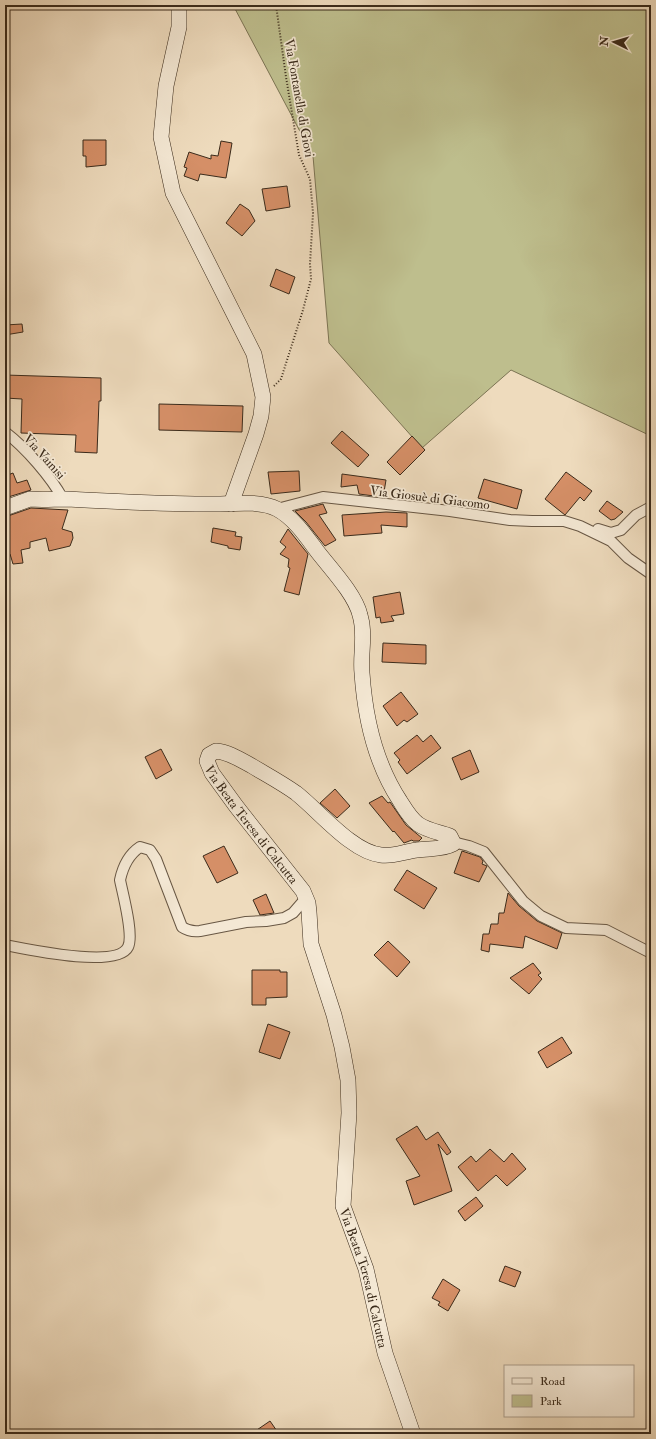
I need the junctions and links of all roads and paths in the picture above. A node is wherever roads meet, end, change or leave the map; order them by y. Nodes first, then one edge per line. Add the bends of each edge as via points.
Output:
1 (179, 5) edge
2 (276, 5) edge
3 (263, 397) junction
4 (5, 432) edge
5 (64, 499) junction
6 (231, 504) junction
7 (651, 506) edge
8 (5, 508) edge
9 (277, 509) junction
10 (580, 526) junction
11 (651, 574) edge
12 (453, 842) junction
13 (306, 898) junction
14 (5, 945) edge
15 (651, 953) edge
16 (413, 1434) edge

1 - 3 street via 161,137 173,193 254,354
2 - 3 path, Via Fontanella di Giovi via 299,155 310,178 313,213 311,279 281,379
3 - 6 street via 256,434
4 - 5 street, Via Vainisi via 27,452 56,485
5 - 6 street
5 - 8 street via 30,499
6 - 9 street via 253,503
7 - 10 street, Via Giosuè di Giacomo via 621,530 611,533
9 - 10 street, Via Giosuè di Giacomo via 323,497 510,520 564,521
9 - 12 street via 300,529 343,585 360,615 363,637 361,671 370,732 380,763 394,792 416,822 422,827 450,836
10 - 11 street, Via Giosuè di Giacomo via 611,541 628,558
12 - 13 street, Via Beata Teresa di Calcutta via 443,848 419,849 382,856 373,853 347,839 279,781 229,754 212,752 207,761 212,773
12 - 15 street via 484,852 522,901 541,916 566,928 606,930
13 - 14 street via 293,913 284,918 194,932 186,930 182,927 156,859 150,850 140,847 127,859 120,880 130,936 124,952 104,957 66,955
13 - 16 street, Via Beata Teresa di Calcutta via 311,944 334,1015 348,1080 343,1206 366,1269 385,1353

